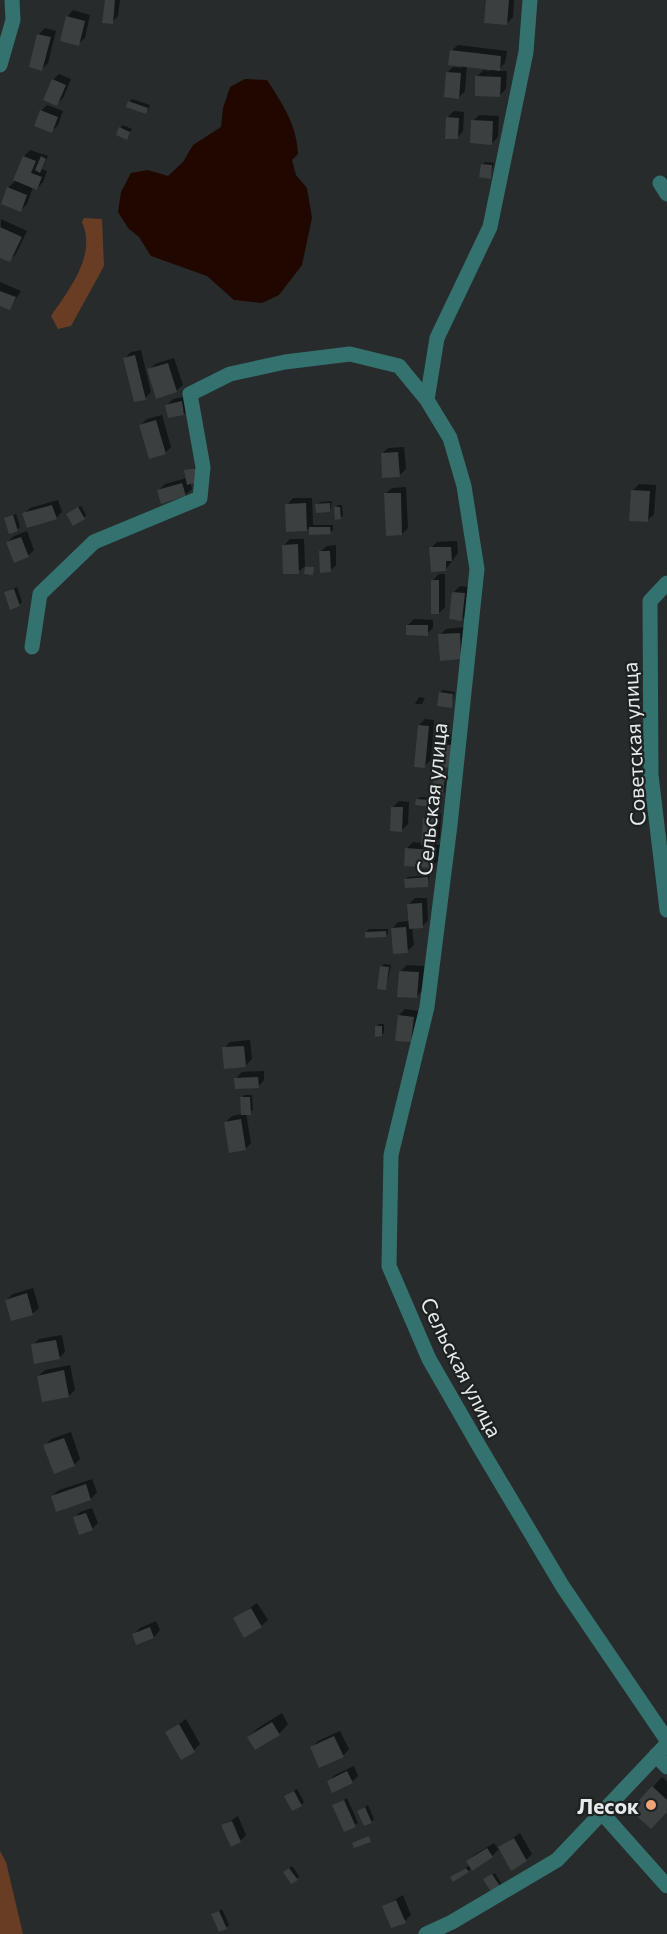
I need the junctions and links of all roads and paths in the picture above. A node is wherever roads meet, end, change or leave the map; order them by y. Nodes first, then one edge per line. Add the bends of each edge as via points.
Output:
1 (12, 0) edge
2 (530, 0) edge
3 (0, 65) edge
4 (427, 400) junction
5 (667, 583) edge
6 (32, 647) dead end
7 (667, 910) edge
8 (667, 1742) edge
9 (656, 1755) junction
10 (667, 1767) edge
11 (602, 1813) junction
12 (667, 1886) edge
13 (446, 1930) edge
14 (426, 1934) edge

1 - 3 street via 13,20
2 - 4 street via 526,52 490,227 437,338
4 - 6 street, Сельская улица via 399,366 350,354 230,374 190,394 203,467 200,498 94,542 40,594
4 - 8 street, Сельская улица via 450,438 464,486 477,569 427,1007 391,1155 389,1266 429,1359 478,1446 563,1587
5 - 7 street, Советская улица via 650,601 649,636 651,775
8 - 9 street
9 - 10 street
9 - 11 street
11 - 12 street
11 - 13 street via 557,1860
13 - 14 street

